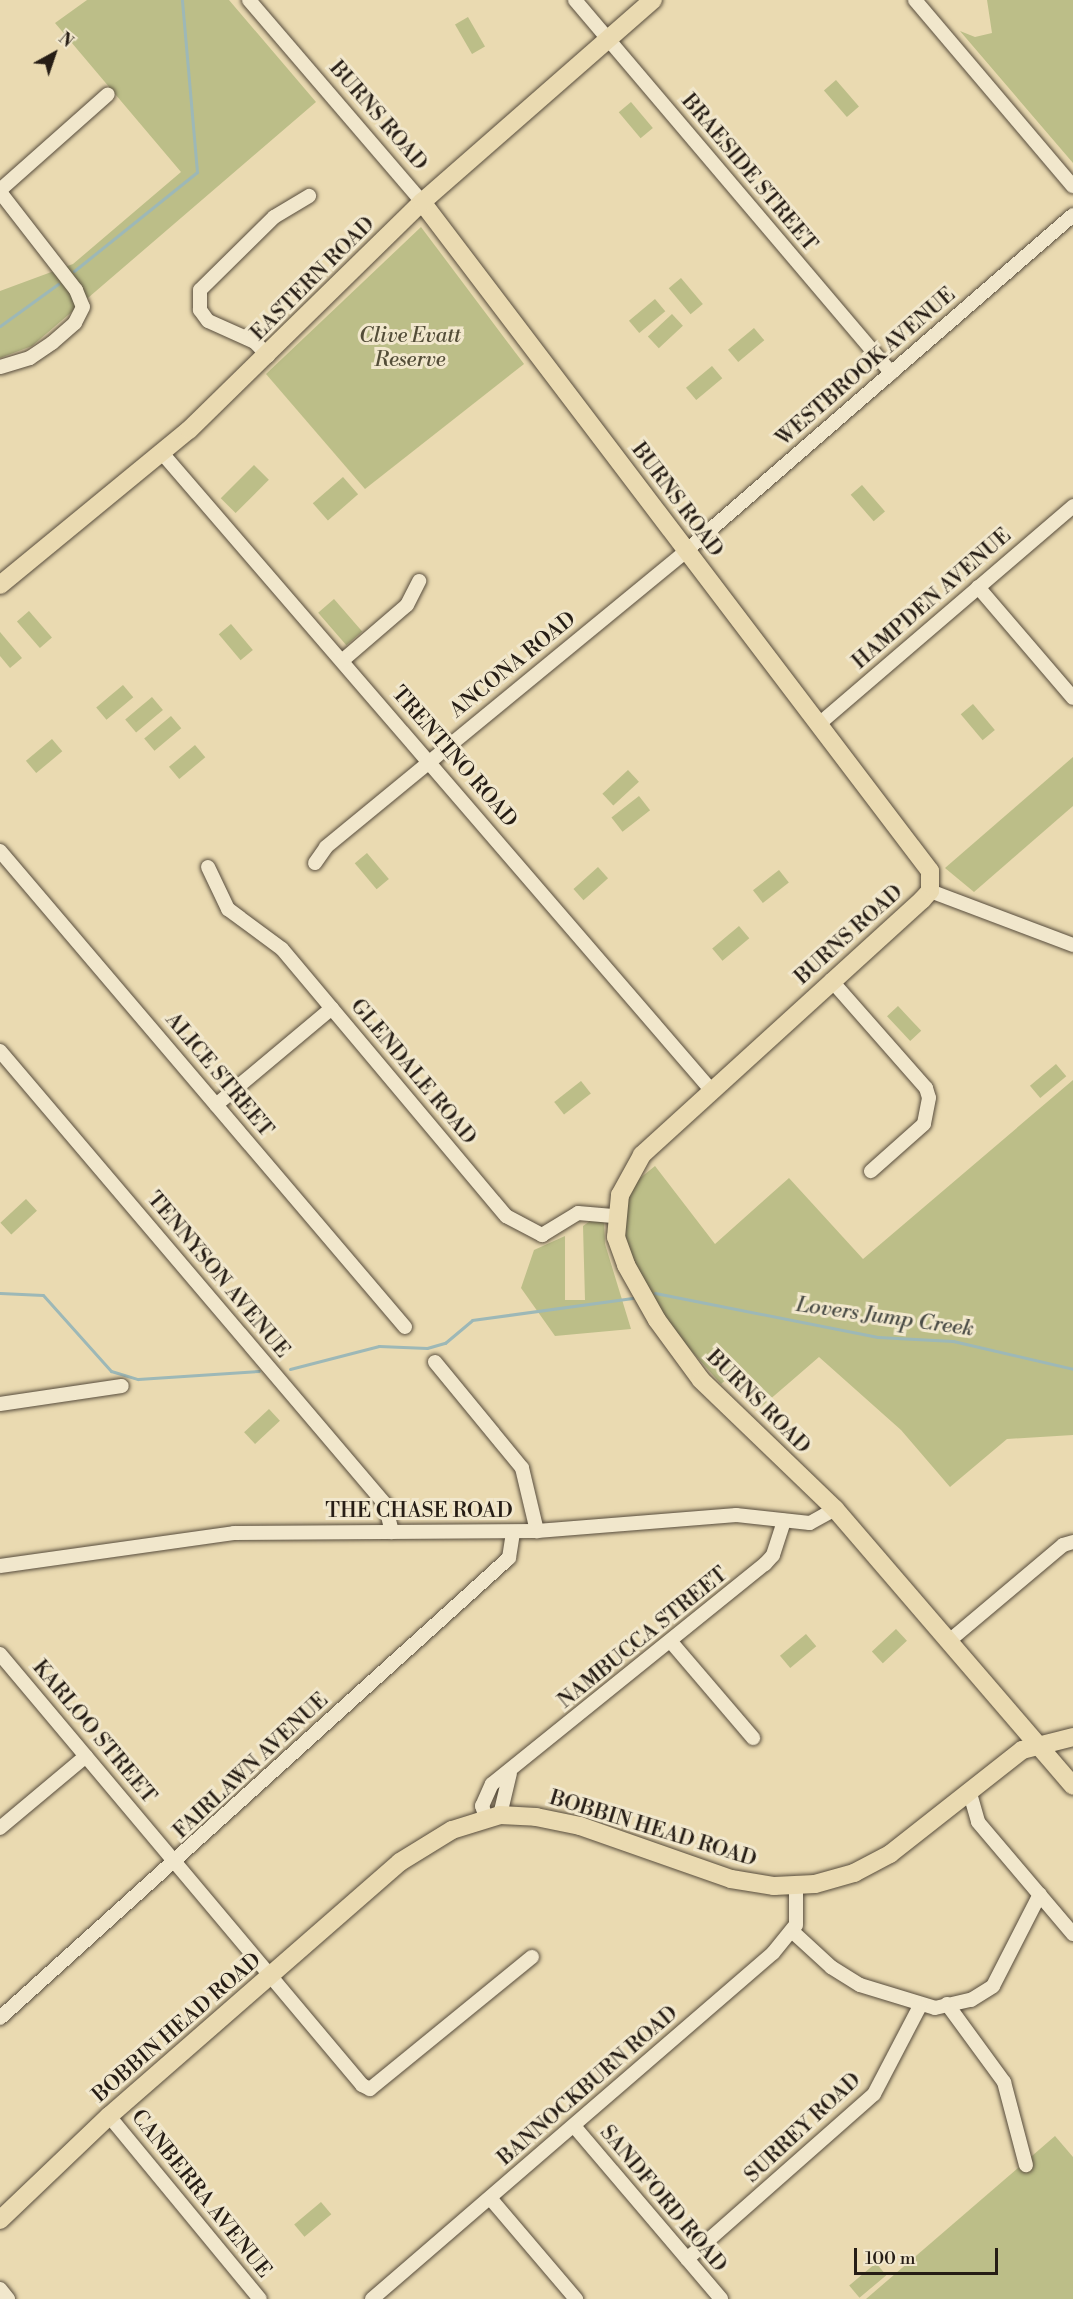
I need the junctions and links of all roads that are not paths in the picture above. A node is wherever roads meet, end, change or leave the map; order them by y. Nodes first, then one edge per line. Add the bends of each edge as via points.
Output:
1 (249, 0) edge
2 (575, 0) edge
3 (652, 0) edge
4 (915, 0) edge
5 (608, 38) junction
6 (108, 94) dead end
7 (1073, 186) edge
8 (0, 191) edge
9 (309, 196) dead end
10 (422, 202) junction
11 (1071, 222) edge
12 (247, 339) junction
13 (268, 356) junction
14 (0, 367) edge
15 (252, 371) junction
16 (891, 373) junction
17 (162, 453) junction
18 (1073, 506) edge
19 (687, 550) junction
20 (419, 581) dead end
21 (0, 585) edge
22 (978, 587) junction
23 (343, 660) junction
24 (1073, 698) edge
25 (819, 724) junction
26 (430, 761) junction
27 (0, 851) edge
28 (315, 863) dead end
29 (208, 867) dead end
30 (930, 891) junction
31 (1073, 945) edge
32 (831, 980) junction
33 (332, 1008) junction
34 (0, 1051) edge
35 (711, 1090) junction
36 (216, 1105) junction
37 (871, 1171) dead end
38 (615, 1216) junction
39 (405, 1327) dead end
40 (435, 1362) dead end
41 (122, 1386) dead end
42 (0, 1404) edge
43 (835, 1509) junction
44 (784, 1521) junction
45 (537, 1531) junction
46 (392, 1532) junction
47 (513, 1532) junction
48 (1073, 1542) edge
49 (0, 1566) edge
50 (949, 1641) junction
51 (672, 1642) junction
52 (0, 1654) edge
53 (1073, 1737) edge
54 (753, 1738) dead end
55 (1038, 1745) junction
56 (86, 1756) junction
57 (1072, 1778) edge
58 (969, 1790) junction
59 (947, 1808) junction
60 (493, 1817) junction
61 (978, 1822) junction
62 (0, 1828) edge
63 (177, 1863) junction
64 (796, 1886) junction
65 (1040, 1894) junction
66 (793, 1932) junction
67 (1073, 1934) edge
68 (532, 1956) dead end
69 (271, 1975) junction
70 (947, 2004) junction
71 (920, 2006) junction
72 (0, 2018) edge
73 (110, 2116) junction
74 (574, 2126) junction
75 (1026, 2165) dead end
76 (490, 2198) junction
77 (0, 2220) edge
78 (687, 2259) junction
79 (0, 2289) edge
80 (8, 2299) edge
81 (260, 2299) edge
82 (372, 2299) edge
83 (576, 2299) edge
84 (720, 2299) edge

1 - 10 street, BURNS ROAD
2 - 5 street, BRAESIDE STREET
3 - 5 main road, EASTERN ROAD
4 - 7 street
5 - 10 main road, EASTERN ROAD
5 - 16 street, BRAESIDE STREET
6 - 8 street
8 - 14 street via 81,298 83,307 75,323 52,344 30,358
9 - 12 street via 274,217 200,290 200,310 208,321
10 - 13 main road, EASTERN ROAD
10 - 19 main road, BURNS ROAD
11 - 16 street, WESTBROOK AVENUE
12 - 13 street
12 - 15 street via 254,354
13 - 15 main road, EASTERN ROAD
15 - 17 main road, EASTERN ROAD
16 - 19 street, WESTBROOK AVENUE
17 - 21 main road, EASTERN ROAD
17 - 23 street, TRENTINO ROAD
18 - 22 street, HAMPDEN AVENUE
19 - 25 main road, BURNS ROAD
19 - 26 street, ANCONA ROAD
20 - 23 street via 407,605
22 - 24 street
22 - 25 street, HAMPDEN AVENUE
23 - 26 street, TRENTINO ROAD
25 - 30 main road, BURNS ROAD via 930,871
26 - 28 street, ANCONA ROAD via 326,847
26 - 35 street, TRENTINO ROAD
27 - 36 street, ALICE STREET
29 - 33 street, GLENDALE ROAD via 216,892 232,913 278,945
30 - 31 street
30 - 32 main road, BURNS ROAD
32 - 35 main road, BURNS ROAD
32 - 37 street via 926,1088 924,1124
33 - 36 street
33 - 38 street, GLENDALE ROAD via 517,1225 542,1235 578,1213
34 - 46 street, TENNYSON AVENUE via 385,1504
35 - 38 main road, BURNS ROAD via 642,1155 624,1184
36 - 39 street, ALICE STREET
38 - 43 main road, BURNS ROAD via 626,1265 686,1363
40 - 45 street via 522,1468
41 - 42 street
43 - 44 street, THE CHASE ROAD via 810,1523
43 - 50 main road, BURNS ROAD
44 - 45 street, THE CHASE ROAD via 736,1515
44 - 51 street, NAMBUCCA STREET via 773,1555 765,1564
45 - 47 street, THE CHASE ROAD
46 - 47 street, THE CHASE ROAD
46 - 49 street, THE CHASE ROAD via 234,1533
47 - 63 street, FAIRLAWN AVENUE via 509,1558
48 - 50 street via 1063,1545
50 - 55 main road, BURNS ROAD
51 - 54 street
51 - 60 street, NAMBUCCA STREET via 510,1773
52 - 56 street, KARLOO STREET
53 - 55 main road, BOBBIN HEAD ROAD
55 - 57 main road, BURNS ROAD
55 - 58 main road, BOBBIN HEAD ROAD via 1014,1755
56 - 62 street
56 - 63 street, KARLOO STREET
58 - 59 main road, BOBBIN HEAD ROAD
58 - 61 street
59 - 61 street
59 - 64 main road, BOBBIN HEAD ROAD via 873,1864 833,1880
60 - 64 main road, BOBBIN HEAD ROAD via 560,1821 731,1879
60 - 69 main road, BOBBIN HEAD ROAD via 452,1830 400,1862
61 - 65 street
63 - 69 street, KARLOO STREET
63 - 72 street, FAIRLAWN AVENUE
64 - 66 street
65 - 67 street
65 - 70 street via 993,1986 971,2000
66 - 71 street via 831,1967 860,1985
66 - 74 street, BANNOCKBURN ROAD
68 - 69 street, KARLOO STREET via 370,2089 354,2079
69 - 73 main road, BOBBIN HEAD ROAD
70 - 71 street
70 - 75 street via 1004,2082
71 - 78 street, SURREY ROAD via 874,2094
73 - 77 main road, BOBBIN HEAD ROAD
73 - 81 street, CANBERRA AVENUE
74 - 76 street, BANNOCKBURN ROAD
74 - 78 street, SANDFORD ROAD
76 - 82 street, BANNOCKBURN ROAD
76 - 83 street
78 - 84 street, SANDFORD ROAD
79 - 80 street

